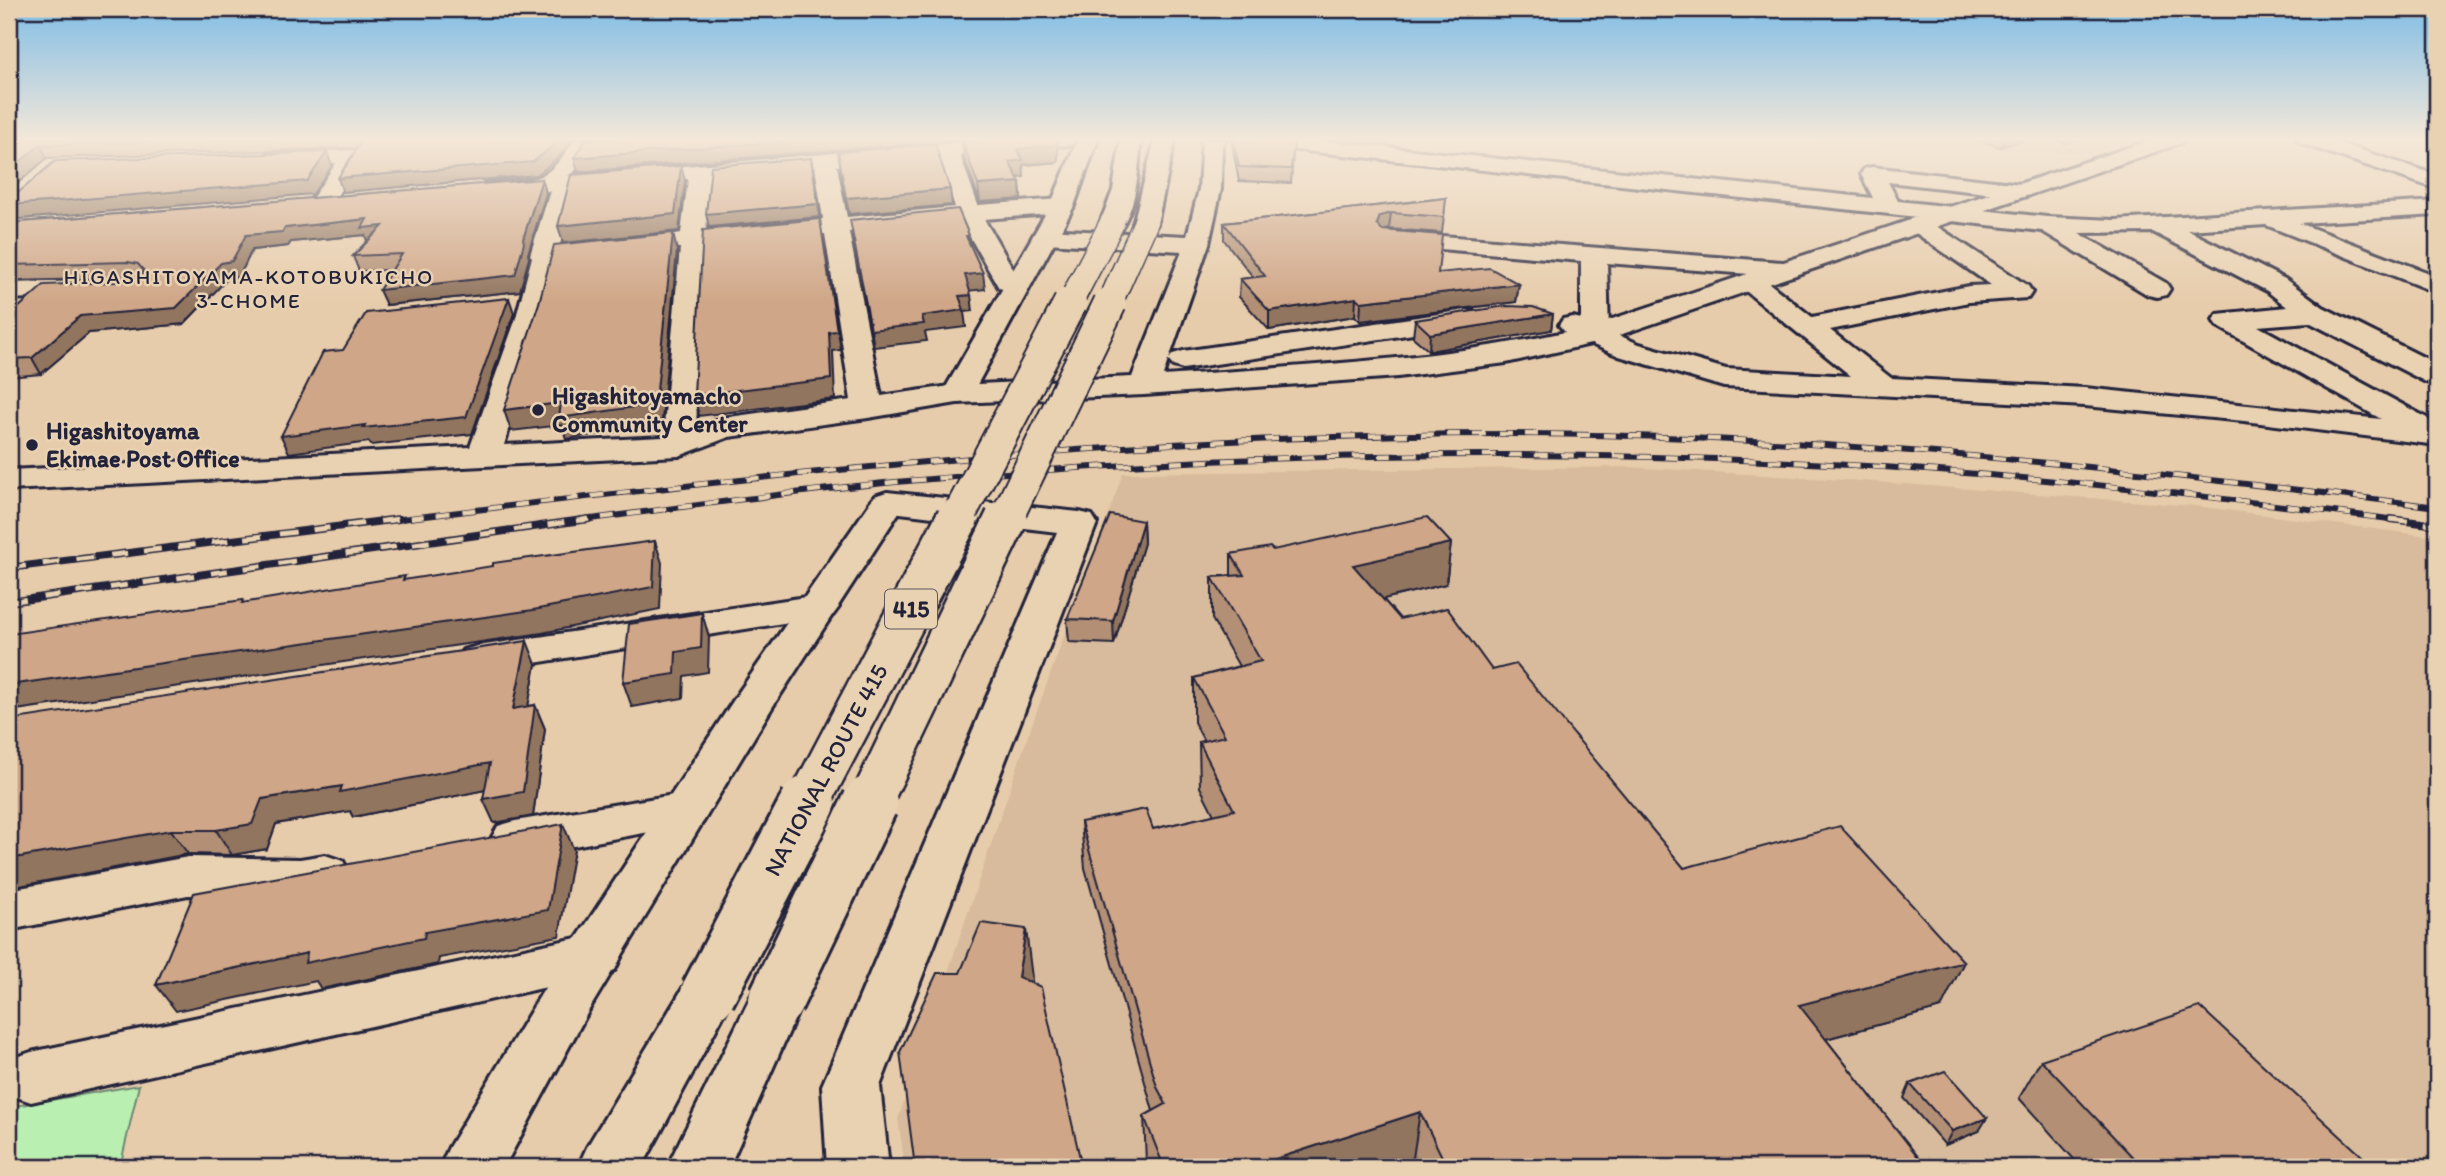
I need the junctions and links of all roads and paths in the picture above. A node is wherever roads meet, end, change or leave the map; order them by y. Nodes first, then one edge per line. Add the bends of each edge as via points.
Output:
1 (327, 194) edge
2 (552, 194) edge
3 (698, 194) edge
4 (830, 194) edge
5 (962, 194) edge
6 (1067, 194) edge
7 (1124, 194) edge
8 (1141, 194) edge
9 (1209, 194) edge
10 (1765, 194) edge
11 (1883, 194) edge
12 (2010, 194) edge
13 (349, 200) edge
14 (321, 203) junction
15 (294, 205) edge
16 (1062, 206) junction
17 (1890, 208) junction
18 (2437, 208) edge
19 (969, 213) junction
20 (1949, 214) junction
21 (2264, 219) junction
22 (1128, 223) junction
23 (1919, 224) junction
24 (2047, 224) junction
25 (2156, 224) junction
26 (836, 227) junction
27 (1045, 236) junction
28 (693, 239) junction
29 (1390, 239) edge
30 (1197, 244) junction
31 (1594, 254) junction
32 (543, 255) junction
33 (1787, 269) junction
34 (1751, 282) junction
35 (1017, 285) junction
36 (2437, 285) edge
37 (110, 289) edge
38 (2157, 289) dead end
39 (13, 303) edge
40 (2313, 313) junction
41 (1490, 314) edge
42 (1550, 317) edge
43 (1807, 326) junction
44 (1595, 334) junction
45 (1148, 375) junction
46 (2437, 376) edge
47 (1883, 386) junction
48 (957, 394) junction
49 (868, 409) junction
50 (2436, 435) edge
51 (679, 446) junction
52 (485, 455) junction
53 (9, 480) edge
54 (819, 607) junction
55 (446, 664) edge
56 (686, 810) junction
57 (477, 846) edge
58 (368, 866) edge
59 (9, 910) edge
60 (596, 955) junction
61 (31, 1077) dead end
62 (471, 1167) edge
63 (609, 1167) edge
64 (698, 1167) edge
65 (858, 1167) edge

1 - 14 main road
2 - 32 main road
3 - 28 main road
4 - 26 main road
5 - 19 main road
6 - 16 main road
7 - 22 main road, NATIONAL ROUTE 415 / 415
8 - 22 main road, NATIONAL ROUTE 415 / 415
9 - 30 main road
10 - 17 main road
11 - 17 main road
12 - 20 main road
13 - 14 main road
14 - 15 main road
16 - 19 main road
16 - 27 main road
17 - 20 main road
18 - 21 main road
19 - 26 main road
19 - 35 main road via 1008,282
20 - 23 main road
20 - 24 main road
21 - 25 main road
21 - 36 main road
22 - 63 main road, NATIONAL ROUTE 415 / 415, bridge
22 - 64 main road, NATIONAL ROUTE 415 / 415, bridge via 1121,279
23 - 33 main road
23 - 43 main road via 2019,292 1969,294
24 - 25 main road
24 - 38 main road
25 - 40 main road via 2276,285
26 - 28 main road
26 - 49 main road
27 - 30 main road
27 - 35 main road
28 - 32 main road
28 - 51 main road
29 - 31 main road
30 - 45 main road
31 - 33 main road
31 - 44 main road
32 - 52 main road via 520,301
33 - 34 main road
34 - 43 main road
34 - 44 main road
35 - 48 main road
37 - 39 main road via 44,290
40 - 46 main road
40 - 50 main road via 2227,320
41 - 45 main road
42 - 44 main road
43 - 47 main road
44 - 45 main road via 1506,354 1398,368
44 - 47 main road via 1629,350 1724,378
45 - 48 main road
47 - 50 main road via 2085,397
48 - 49 main road
49 - 51 main road via 722,428
51 - 52 main road
52 - 53 main road
54 - 55 main road
54 - 56 main road
54 - 65 main road via 887,503 1079,523 851,1086
56 - 57 main road
56 - 60 main road
58 - 59 main road via 300,878 188,876
60 - 61 main road
60 - 62 main road

